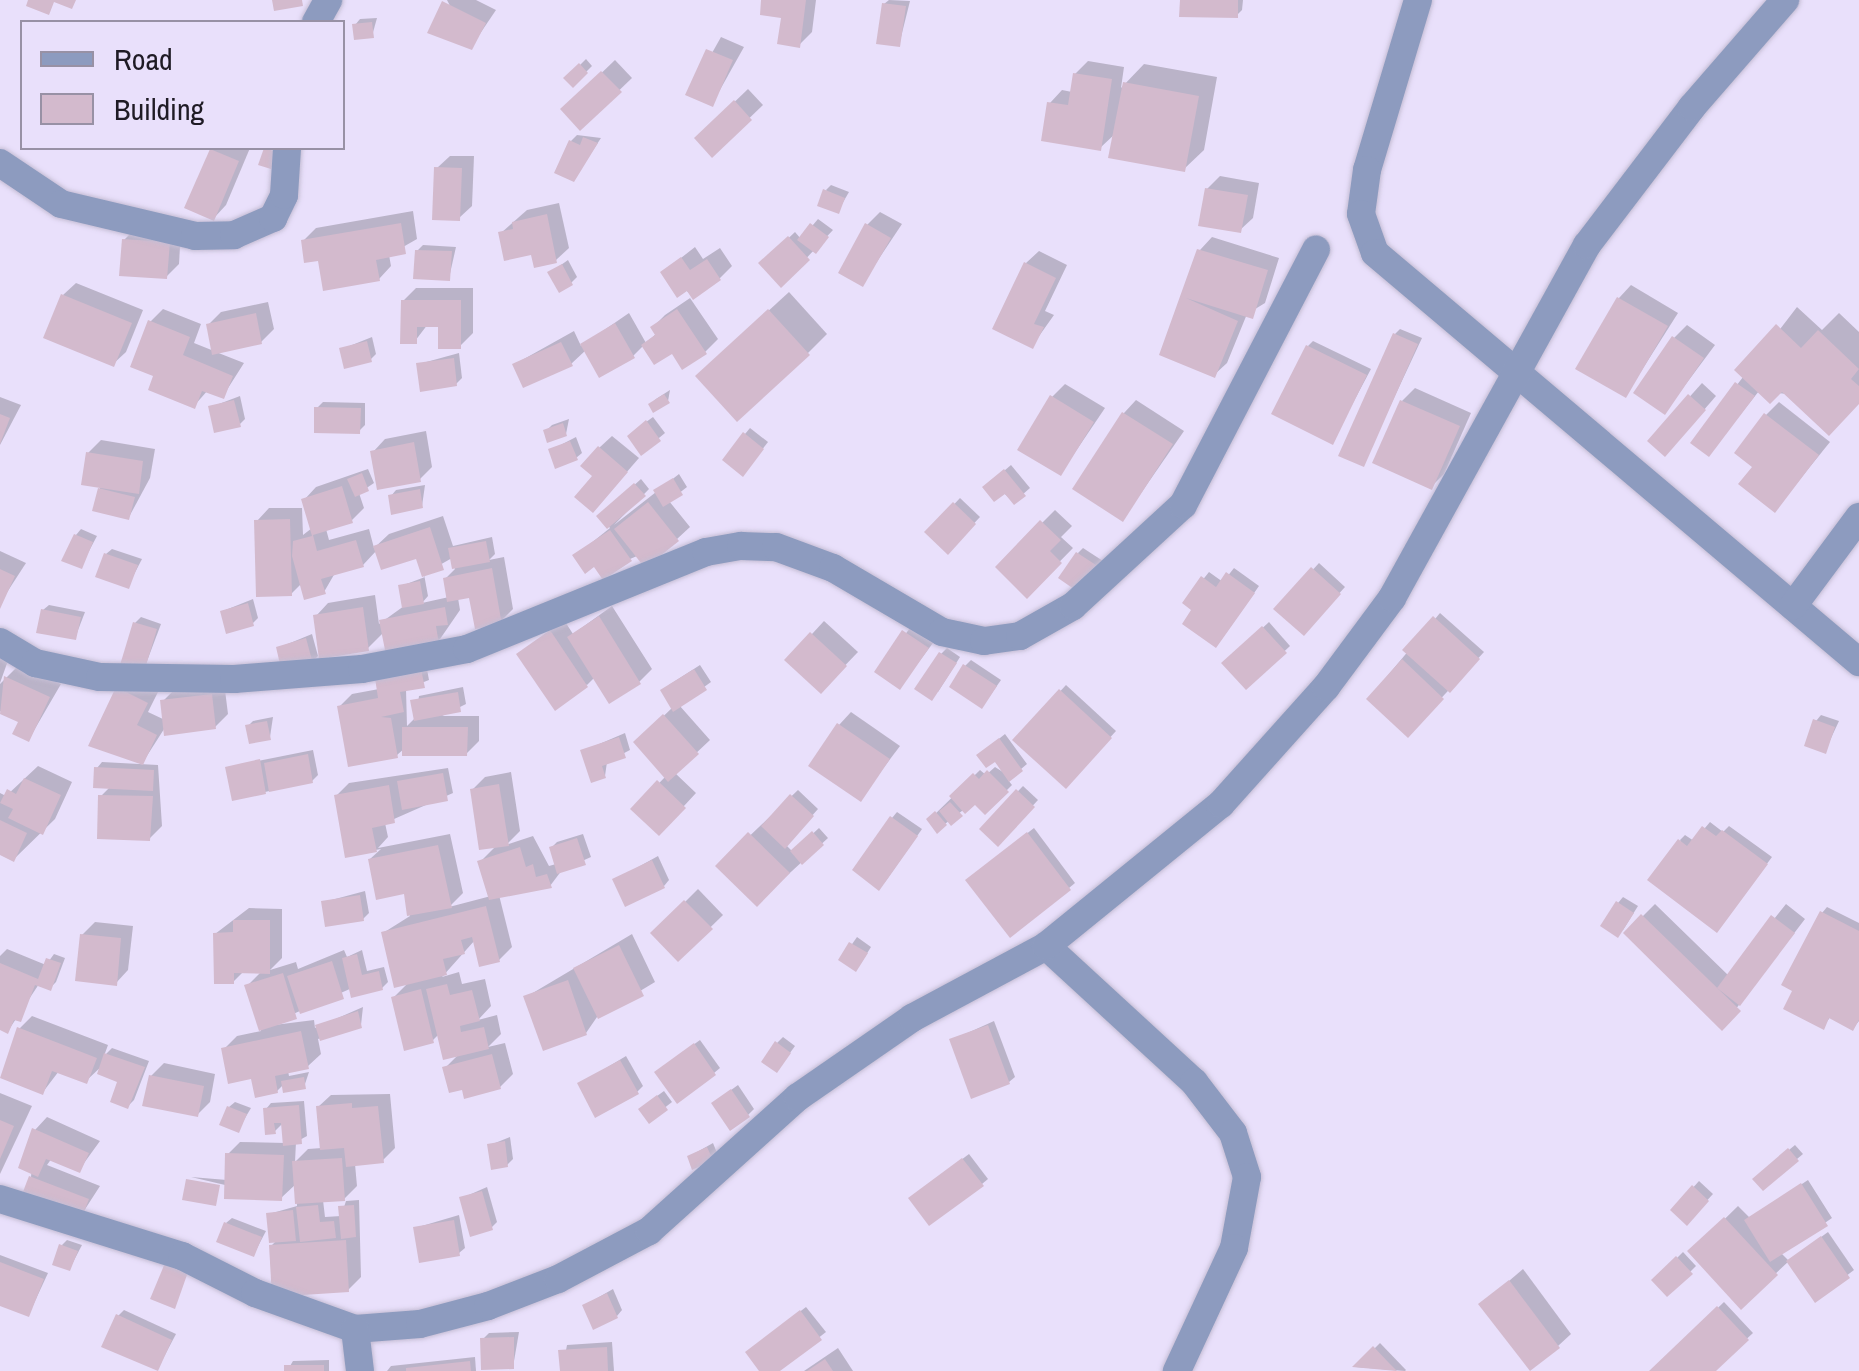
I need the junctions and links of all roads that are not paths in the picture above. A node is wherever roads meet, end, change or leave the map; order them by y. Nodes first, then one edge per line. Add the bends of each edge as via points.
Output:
1 (1418, 0) edge
2 (1784, 0) edge
3 (287, 150) edge
4 (0, 163) edge
5 (1316, 250) dead end
6 (1514, 372) junction
7 (1859, 518) edge
8 (1793, 606) junction
9 (0, 642) edge
10 (1859, 662) edge
11 (1046, 946) junction
12 (0, 1199) edge
13 (355, 1329) junction
14 (360, 1371) edge
15 (1177, 1371) edge

1 - 6 street via 1367,170 1361,214 1384,263
2 - 6 street via 1597,231
3 - 4 street via 284,196 274,218 234,235 196,236 61,204
5 - 9 street via 1184,504 1073,606 1020,636 984,640 942,632 833,568 776,547 741,546 706,552 467,649 362,669 234,680 100,677 35,663
6 - 8 street
6 - 11 street via 1444,514 1326,688 1221,804
7 - 8 street
8 - 10 street
11 - 13 street via 912,1018 810,1088 648,1231 558,1279 488,1306 420,1324
11 - 15 street via 1194,1082 1233,1133 1247,1177 1234,1248
12 - 13 street via 182,1256 255,1294
13 - 14 street

